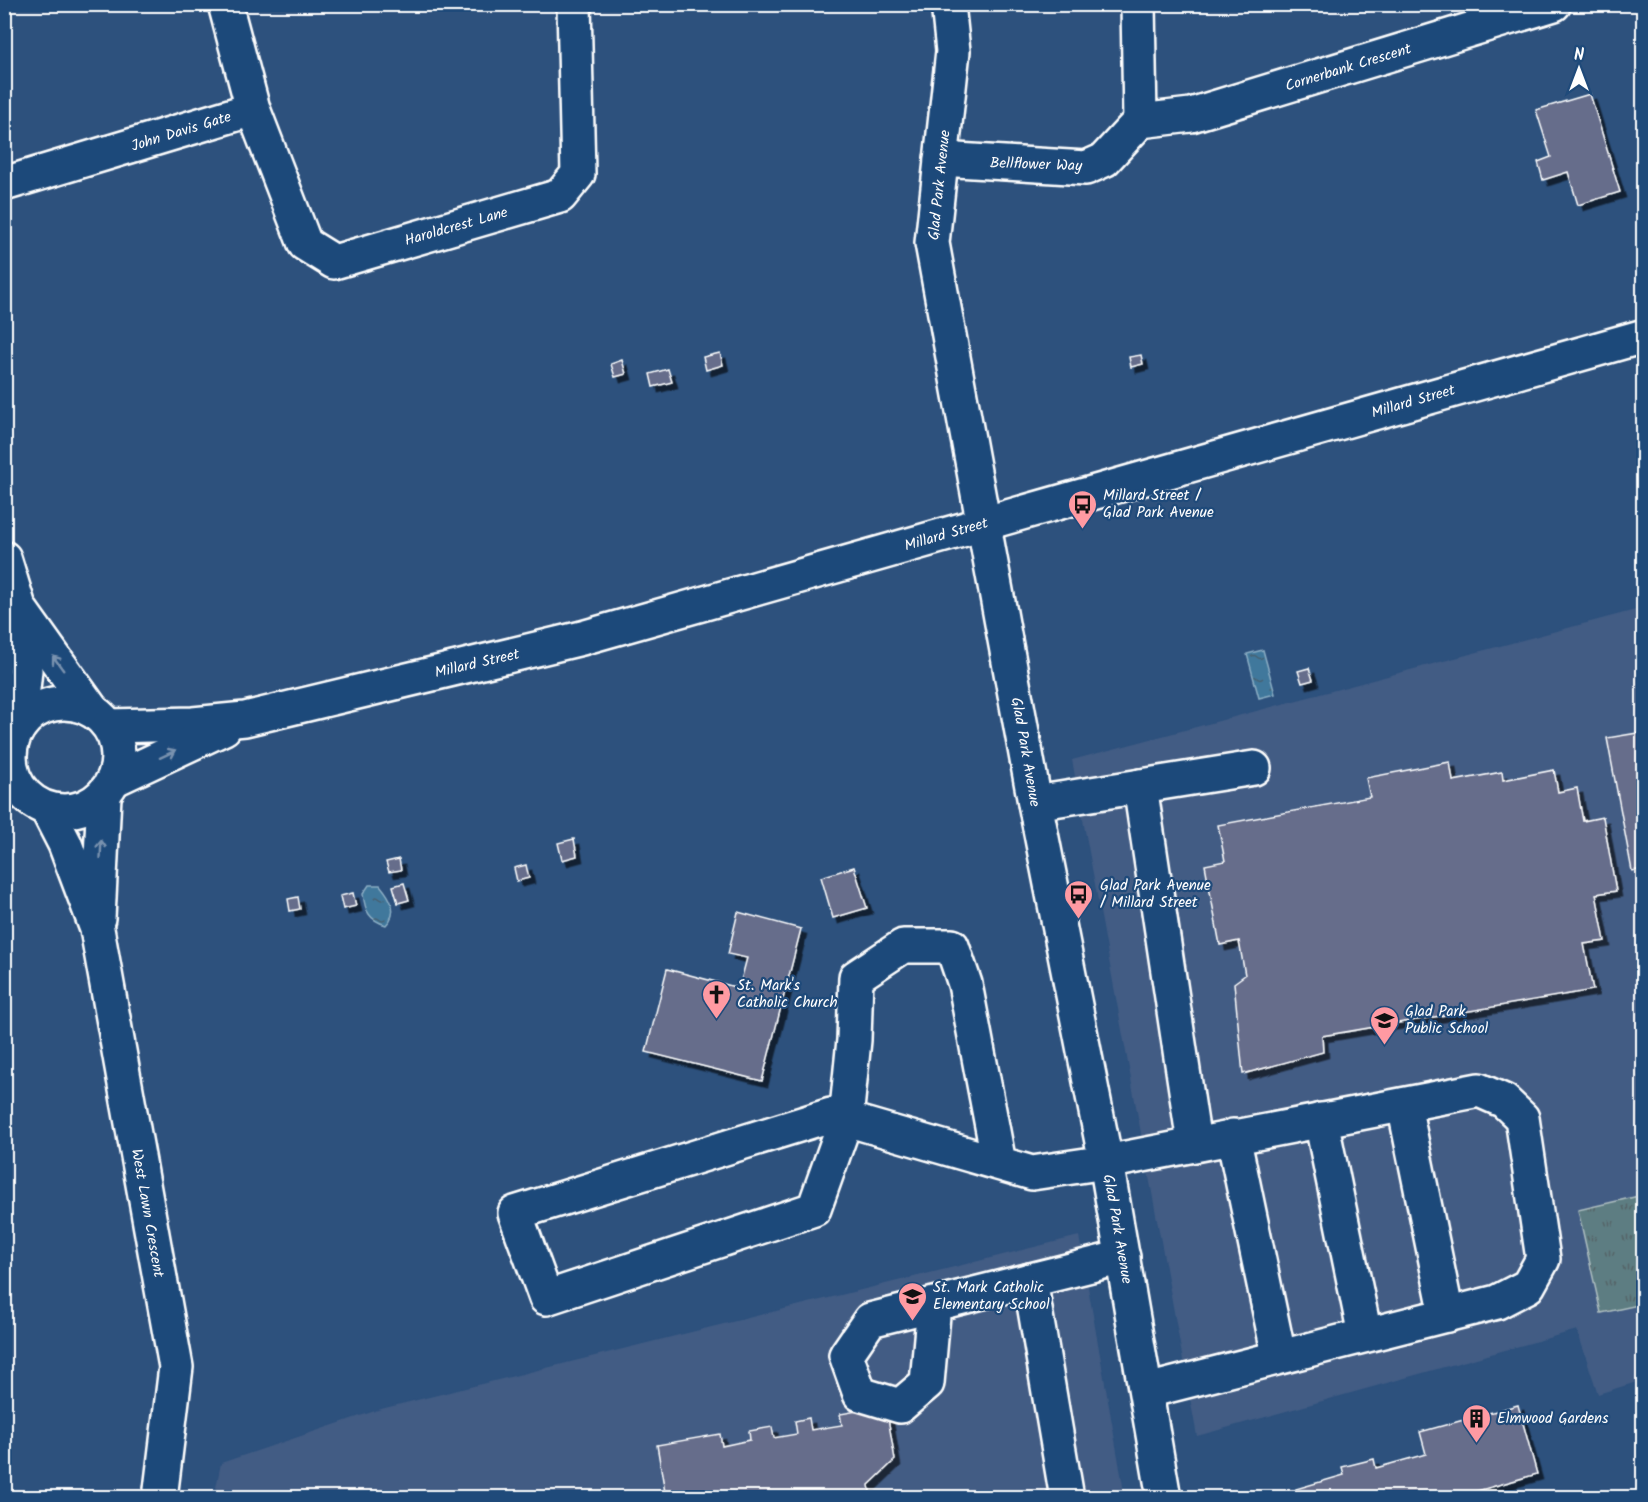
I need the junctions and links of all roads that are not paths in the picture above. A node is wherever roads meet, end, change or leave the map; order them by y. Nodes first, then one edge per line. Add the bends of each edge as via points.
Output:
1 (225, 4) edge
2 (574, 4) edge
3 (948, 4) edge
4 (1138, 4) edge
5 (1554, 4) edge
6 (253, 110) junction
7 (1140, 121) junction
8 (941, 159) junction
9 (4, 184) edge
10 (1644, 336) edge
11 (985, 523) junction
12 (4, 558) edge
13 (19, 607) junction
14 (101, 718) junction
15 (245, 719) junction
16 (11, 742) edge
17 (1254, 768) dead end
18 (1140, 786) junction
19 (109, 787) junction
20 (1035, 803) junction
21 (4, 805) edge
22 (42, 807) junction
23 (97, 929) junction
24 (1404, 1105) junction
25 (846, 1119) junction
26 (1321, 1120) junction
27 (1233, 1137) junction
28 (1194, 1143) junction
29 (1106, 1161) junction
30 (999, 1163) junction
31 (1124, 1257) junction
32 (1030, 1280) junction
33 (934, 1304) dead end
34 (1448, 1315) junction
35 (1365, 1335) junction
36 (1279, 1356) junction
37 (1147, 1391) junction
38 (160, 1497) edge
39 (1067, 1497) edge
40 (1164, 1497) edge

1 - 6 street
2 - 6 street, Haroldcrest Lane via 578,174 560,196 334,262 305,244
3 - 8 street, Glad Park Avenue via 953,51
4 - 7 street
5 - 7 street, Cornerbank Crescent via 1191,115
6 - 9 street, John Davis Gate
7 - 8 street, Bellflower Way via 1104,160 1086,168
8 - 11 street, Glad Park Avenue via 932,243
10 - 11 street, Millard Street
11 - 15 street, Millard Street via 582,638
11 - 20 street, Glad Park Avenue
12 - 13 street
14 -> 13 street
13 - 16 street via 25,670
14 - 15 street, Millard Street via 193,724
14 - 16 street via 77,704 60,703 37,711
14 - 19 street via 118,752
19 -> 15 street, Millard Street
16 - 22 street via 10,765 15,781 25,795
17 - 18 street
18 - 20 street
18 - 28 street
19 - 22 street via 92,805 77,811
23 -> 19 street, West Lawn Crescent
20 - 29 street, Glad Park Avenue
21 - 22 street
22 - 23 street, West Lawn Crescent via 64,844
23 - 38 street, West Lawn Crescent via 176,1367
24 - 26 street
24 - 34 street
24 - 34 street via 1479,1090 1504,1101 1522,1118 1543,1260 1528,1286 1497,1302
25 - 25 street via 814,1209 546,1298 514,1213 831,1115
25 - 30 street
25 - 30 street via 855,977 903,946 952,946 965,984
26 - 27 street
26 - 35 street
27 - 28 street
27 - 36 street
28 - 29 street
29 - 30 street via 1032,1173
29 - 31 street, Glad Park Avenue
31 - 32 street
31 - 37 street, Glad Park Avenue
32 - 33 street
32 - 39 street
34 - 35 street
35 - 36 street
36 - 37 street
37 - 40 street, Glad Park Avenue

